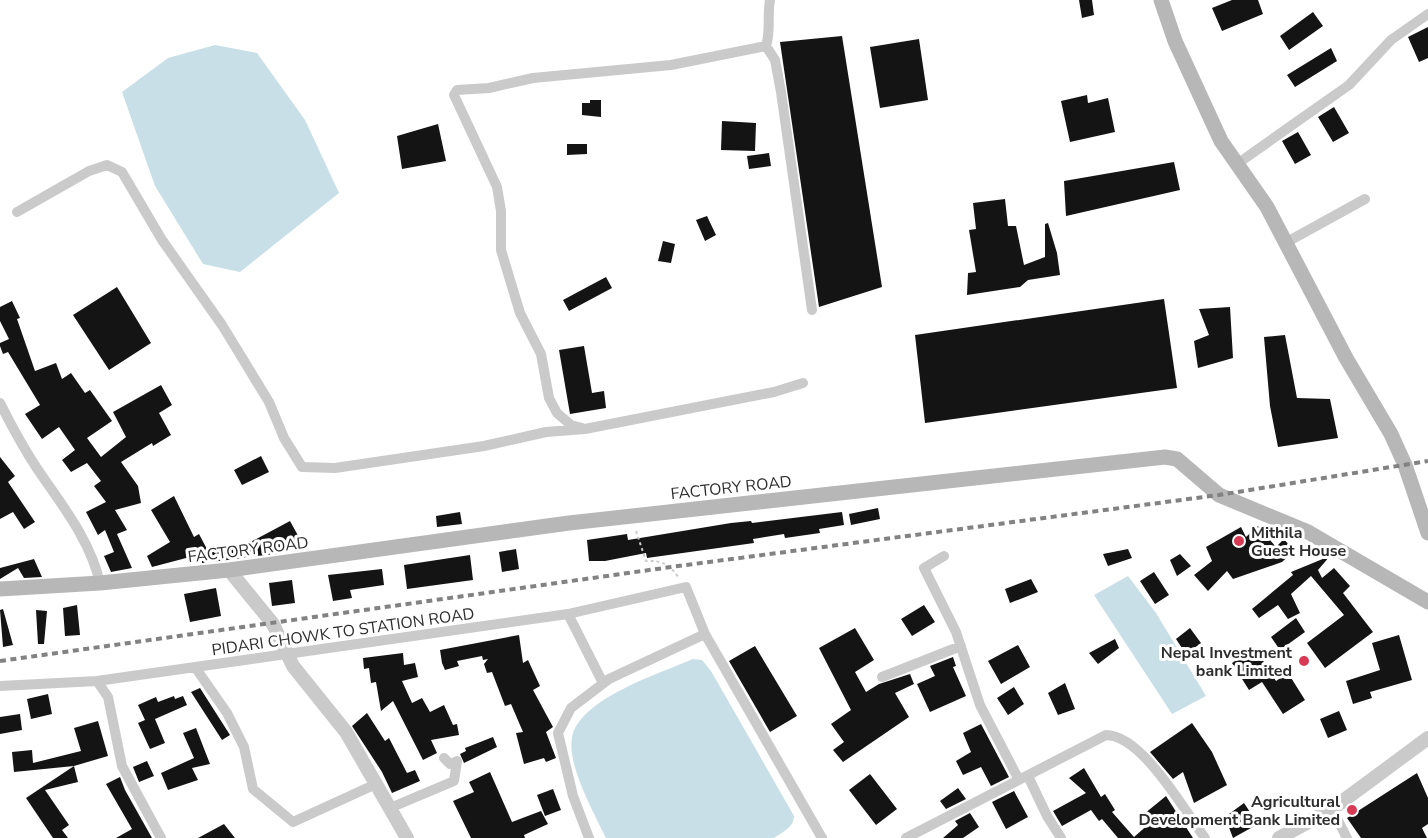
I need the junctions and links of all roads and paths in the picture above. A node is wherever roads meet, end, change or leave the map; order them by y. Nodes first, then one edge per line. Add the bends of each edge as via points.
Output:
1 (770, 0) edge
2 (1161, 0) edge
3 (1428, 14) edge
4 (765, 46) junction
5 (1237, 164) junction
6 (1365, 199) dead end
7 (17, 212) dead end
8 (1287, 242) junction
9 (812, 310) dead end
10 (803, 383) dead end
11 (0, 403) edge
12 (585, 429) junction
13 (633, 516) junction
14 (1428, 532) edge
15 (944, 556) dead end
16 (229, 570) junction
17 (100, 583) junction
18 (686, 587) junction
19 (0, 589) edge
20 (1428, 602) edge
21 (568, 614) junction
22 (705, 634) junction
23 (961, 646) junction
24 (285, 655) junction
25 (195, 667) junction
26 (882, 677) dead end
27 (97, 681) junction
28 (603, 683) junction
29 (0, 686) edge
30 (1428, 738) edge
31 (444, 758) dead end
32 (1023, 778) junction
33 (376, 784) junction
34 (390, 808) junction
35 (1332, 809) junction
36 (161, 838) edge
37 (407, 838) edge
38 (589, 838) edge
39 (822, 838) edge
40 (906, 838) edge
41 (1061, 838) edge
42 (1205, 838) edge
43 (1279, 838) edge
44 (1347, 838) edge

1 - 4 street via 770,34
2 - 5 main road via 1175,41 1221,141
3 - 5 street via 1391,40 1349,85
4 - 9 street via 775,60 781,92
4 - 12 street via 670,66 533,78 489,88 457,90 454,95 497,187 501,250 520,313 541,354 549,398 557,413 571,425
5 - 8 main road
6 - 8 street
7 - 12 street via 89,171 108,165 122,172 157,232 222,325 302,466 335,468 484,446 546,432
8 - 14 main road via 1346,358 1391,434
10 - 12 street
11 - 17 street via 34,464 85,541
13 - 16 main road, FACTORY ROAD
13 - 18 path via 646,561 659,560 671,567
13 - 20 main road, FACTORY ROAD via 1166,457 1177,459 1219,495 1308,532
15 - 23 street via 924,568
16 - 17 main road, FACTORY ROAD
16 - 24 street via 273,624
17 - 19 main road, FACTORY ROAD
18 - 21 street, PIDARI CHOWK TO STATION ROAD
18 - 22 street
21 - 24 street, PIDARI CHOWK TO STATION ROAD
21 - 28 street
22 - 28 street
22 - 39 street
23 - 26 street
23 - 32 street via 980,705
24 - 25 street, PIDARI CHOWK TO STATION ROAD
24 - 33 street via 346,732
25 - 27 street, PIDARI CHOWK TO STATION ROAD
25 - 33 street via 227,713 244,747 253,789 293,822
27 - 29 street, PIDARI CHOWK TO STATION ROAD
27 - 36 street via 108,697 122,766
28 - 38 street via 571,708 558,733 573,796
30 - 35 street
31 - 34 street via 450,764 457,761 454,781
32 - 40 street
32 - 41 street
32 - 42 street via 1106,735 1114,735 1149,759
33 - 34 street
34 - 37 street
35 - 43 street
35 - 44 street

